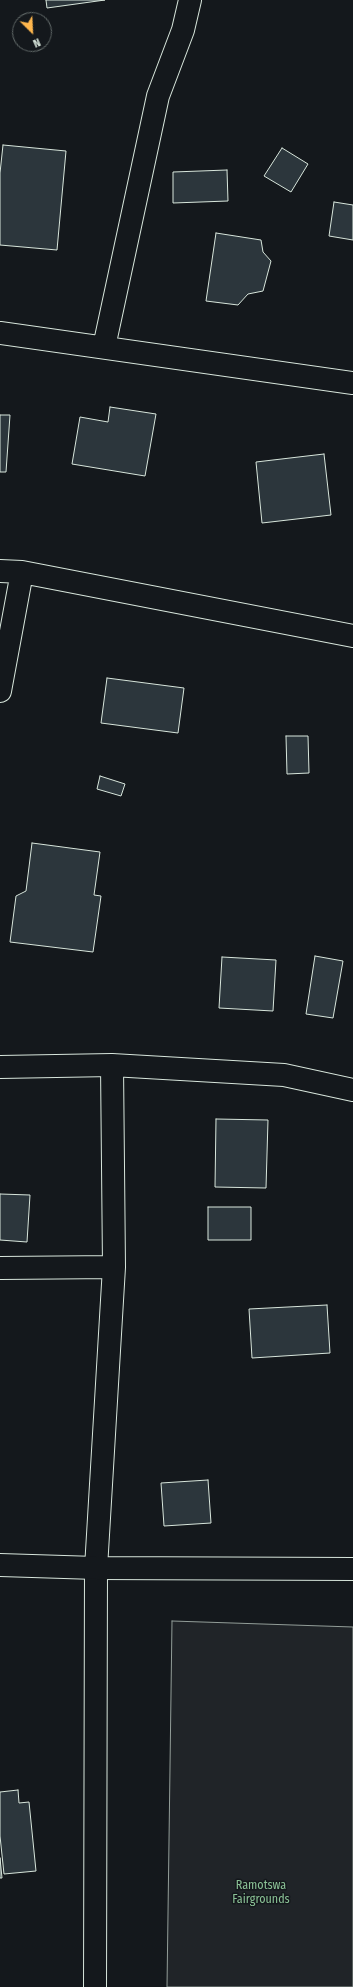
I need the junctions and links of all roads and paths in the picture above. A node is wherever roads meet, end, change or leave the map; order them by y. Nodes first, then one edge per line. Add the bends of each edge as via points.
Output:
1 (190, 0) edge
2 (0, 333) edge
3 (104, 347) junction
4 (353, 383) edge
5 (0, 571) edge
6 (22, 572) junction
7 (353, 636) edge
8 (0, 691) edge
9 (112, 1065) junction
10 (0, 1067) edge
11 (353, 1090) edge
12 (114, 1267) junction
13 (0, 1268) edge
14 (0, 1565) edge
15 (96, 1568) junction
16 (353, 1569) edge
17 (95, 1987) edge

1 - 3 street via 184,30 158,96
2 - 3 street
3 - 4 street
5 - 6 street
6 - 7 street
6 - 8 street
9 - 10 street
9 - 11 street via 284,1075
9 - 12 street
12 - 13 street
12 - 15 street
14 - 15 street
15 - 16 street
15 - 17 street

